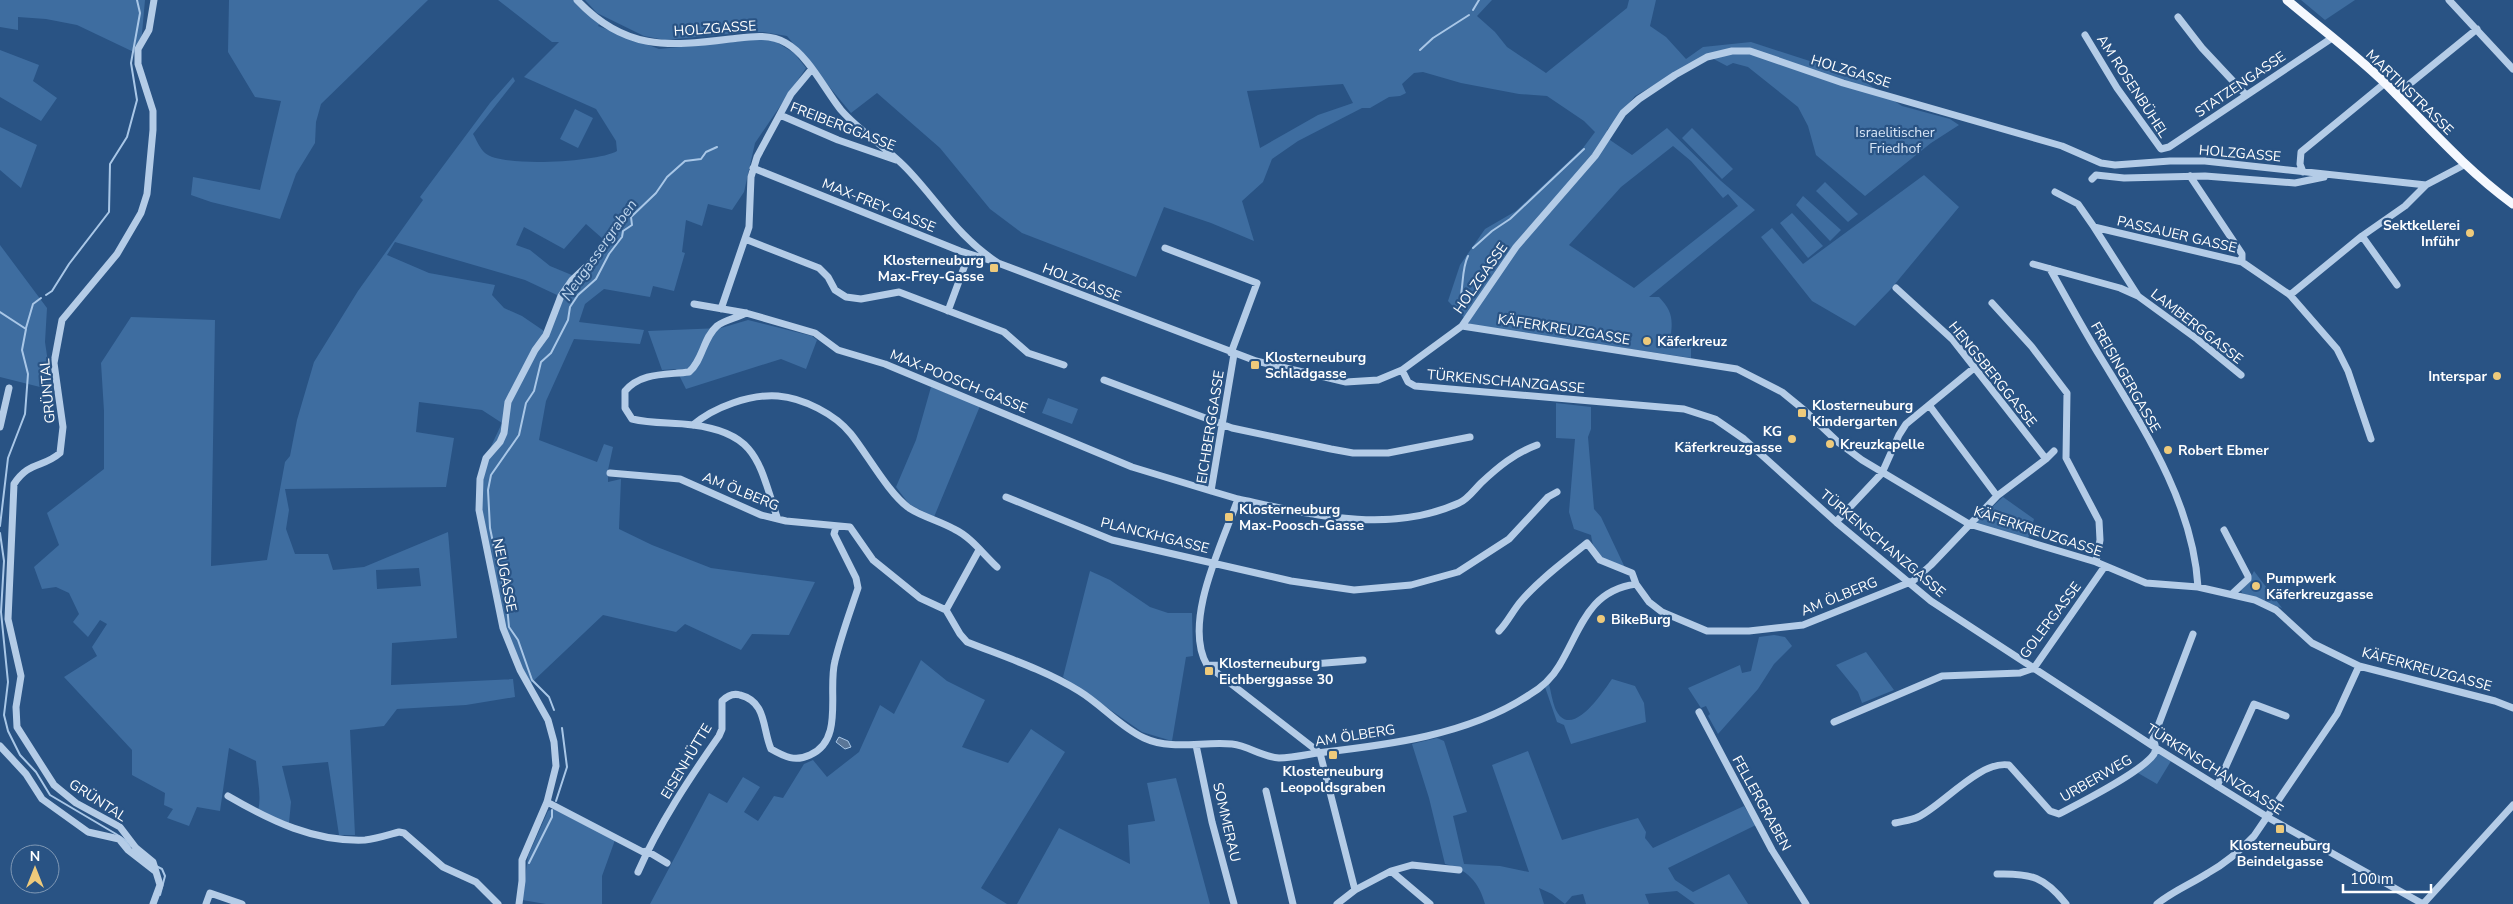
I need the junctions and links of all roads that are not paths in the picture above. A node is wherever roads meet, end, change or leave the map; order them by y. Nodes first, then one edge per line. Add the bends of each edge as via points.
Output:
1 (154, 0) edge
2 (576, 0) edge
3 (2287, 0) edge
4 (2449, 0) edge
5 (2178, 17) dead end
6 (2477, 30) junction
7 (2085, 36) dead end
8 (2332, 38) junction
9 (2513, 69) edge
10 (811, 70) junction
11 (2385, 83) junction
12 (2246, 95) junction
13 (2396, 95) junction
14 (780, 115) junction
15 (865, 135) junction
16 (859, 148) junction
17 (2161, 149) joint
18 (898, 160) junction
19 (2464, 165) junction
20 (753, 168) junction
21 (2304, 172) junction
22 (2331, 175) junction
23 (2190, 176) junction
24 (2092, 179) dead end
25 (2426, 185) junction
26 (2055, 192) dead end
27 (2513, 204) edge
28 (2094, 227) junction
29 (2362, 236) junction
30 (965, 238) junction
31 (745, 239) junction
32 (1165, 248) dead end
33 (960, 251) junction
34 (969, 254) junction
35 (996, 262) junction
36 (2242, 262) junction
37 (589, 264) dead end
38 (2033, 264) dead end
39 (2050, 269) junction
40 (2397, 285) dead end
41 (1896, 288) dead end
42 (2290, 295) junction
43 (2138, 296) junction
44 (1992, 302) dead end
45 (694, 304) dead end
46 (721, 308) junction
47 (948, 311) junction
48 (746, 313) junction
49 (1462, 326) junction
50 (1232, 353) junction
51 (1064, 365) dead end
52 (1974, 368) junction
53 (1402, 370) junction
54 (2241, 375) dead end
55 (1104, 380) dead end
56 (9, 388) dead end
57 (1930, 405) junction
58 (693, 425) junction
59 (1222, 425) junction
60 (0, 427) edge
61 (1470, 437) dead end
62 (2371, 439) dead end
63 (1536, 444) dead end
64 (2054, 451) dead end
65 (2046, 459) junction
66 (610, 473) dead end
67 (1882, 473) junction
68 (1211, 491) junction
69 (1557, 492) dead end
70 (1997, 496) junction
71 (1006, 497) dead end
72 (1238, 499) junction
73 (777, 518) junction
74 (1836, 522) junction
75 (1969, 524) junction
76 (836, 527) junction
77 (2224, 530) dead end
78 (979, 550) junction
79 (2096, 562) junction
80 (1215, 563) junction
81 (997, 566) dead end
82 (2105, 566) junction
83 (1909, 583) junction
84 (1636, 584) junction
85 (2198, 587) junction
86 (2233, 593) junction
87 (946, 610) junction
88 (1499, 632) dead end
89 (2193, 634) dead end
90 (1363, 660) dead end
91 (1208, 665) junction
92 (2359, 666) junction
93 (2034, 668) junction
94 (2513, 708) edge
95 (1699, 712) dead end
96 (2286, 716) dead end
97 (1834, 722) dead end
98 (1196, 745) junction
99 (0, 746) edge
100 (2156, 748) junction
101 (1320, 753) junction
102 (2216, 786) junction
103 (1266, 791) dead end
104 (228, 796) dead end
105 (547, 802) junction
106 (2513, 805) edge
107 (2269, 818) junction
108 (1895, 823) dead end
109 (647, 851) junction
110 (667, 863) dead end
111 (156, 867) junction
112 (1458, 870) dead end
113 (1391, 871) junction
114 (638, 872) dead end
115 (1997, 874) dead end
116 (1355, 890) junction
117 (492, 903) edge
118 (521, 903) edge
119 (153, 904) edge
120 (206, 904) edge
121 (242, 904) edge
122 (1234, 904) edge
123 (1293, 904) edge
124 (1337, 904) edge
125 (1430, 904) edge
126 (1806, 904) edge
127 (2066, 904) edge
128 (2158, 904) edge
129 (2423, 904) edge

1 - 111 street, GRÜNTAL via 149,30 138,48 138,64 153,111 153,130 144,178 147,194 141,213 117,254 62,320 54,363 63,427 60,453 22,472 14,484 8,619 21,676 16,707 17,727 54,785 76,803 120,827
2 - 10 street, HOLZGASSE via 598,19 652,43 678,44 753,36 773,38 793,48
3 - 8 main road, MARTINSTRASSE
4 - 6 street
5 - 12 street
6 - 9 street
6 - 13 street
7 - 17 street, AM ROSENBÜHEL
8 - 11 main road, MARTINSTRASSE
8 - 12 street, STATZENGASSE
10 - 14 street
10 - 15 street, HOLZGASSE
11 - 13 main road, MARTINSTRASSE
11 - 21 street via 2301,152 2300,164
12 - 17 street, STATZENGASSE via 2169,147
13 - 19 main road, MARTINSTRASSE
14 - 16 street, FREIBERGGASSE
14 - 20 street
15 - 16 street
15 - 18 street, HOLZGASSE
16 - 18 street, FREIBERGGASSE
18 - 30 street, HOLZGASSE
19 - 25 street
19 - 27 main road, MARTINSTRASSE
20 - 31 street via 750,218
20 - 33 street, MAX-FREY-GASSE
21 - 22 street, HOLZGASSE
21 - 49 street, HOLZGASSE via 2205,162 2115,165 2062,146 1836,81 1750,51 1719,53 1674,75 1618,118 1595,156 1516,248
22 - 23 street, HOLZGASSE via 2295,183
22 - 25 street, HOLZGASSE
23 - 24 street, HOLZGASSE via 2124,178 2096,175
23 - 36 street, PASSAUER GASSE via 2242,254
25 - 29 street via 2405,206
26 - 28 street, PASSAUER GASSE via 2078,204
28 - 36 street, PASSAUER GASSE
28 - 43 street, PASSAUER GASSE
29 - 40 street
29 - 42 street
30 - 33 street
30 - 35 street, HOLZGASSE
31 - 46 street
31 - 47 street via 819,268 835,290 846,297 861,299 899,292
32 - 50 street, EICHBERGGASSE via 1257,283
33 - 34 street, MAX-FREY-GASSE
34 - 35 street, MAX-FREY-GASSE
34 - 47 street
35 - 50 street, HOLZGASSE
36 - 42 street
37 - 105 street, NEUGASSE via 561,296 546,335 508,402 504,432 486,458 480,479 479,510 503,628 520,670 548,720 554,742 556,766
38 - 39 street
39 - 43 street
39 - 85 street, FREISINGERGASSE via 2165,469 2191,537
41 - 52 street, HENGSBERGGASSE via 1953,340
42 - 62 street via 2344,360
43 - 54 street, LAMBERGGASSE
44 - 79 street via 2067,393 2066,458 2098,520 2100,540
45 - 46 street, MAX-POOSCH-GASSE
46 - 48 street, MAX-POOSCH-GASSE
47 - 51 street via 1004,332 1028,352
48 - 58 street via 718,325 689,372 643,377 625,391 625,408 632,419 651,424
48 - 68 street, MAX-POOSCH-GASSE via 815,333 838,350 885,364 1132,467
49 - 53 street, HOLZGASSE
49 - 67 street, KÄFERKREUZGASSE via 1736,369 1782,392 1839,443
50 - 53 street, HOLZGASSE via 1346,382 1378,380
50 - 59 street, EICHBERGGASSE
52 - 57 street
52 - 65 street, HENGSBERGGASSE
53 - 74 street, TÜRKENSCHANZGASSE via 1408,382 1415,386 1684,409 1716,419 1744,439
55 - 59 street
56 - 60 street
57 - 67 street via 1906,424
57 - 70 street
58 - 73 street via 726,432 749,446 759,461
58 - 78 street via 706,414 753,398 779,396 819,409 833,416 849,432 909,508 956,529
59 - 61 street via 1353,453 1403,451
59 - 68 street, EICHBERGGASSE
63 - 72 street, EICHBERGGASSE via 1520,451 1495,470 1460,503 1398,519 1324,517
64 - 65 street, AM ÖLBERG
65 - 70 street, AM ÖLBERG
66 - 73 street, AM ÖLBERG via 680,479 761,515
67 - 74 street
67 - 75 street, KÄFERKREUZGASSE
68 - 72 street, EICHBERGGASSE
69 - 80 street, PLANCKHGASSE via 1493,551 1458,572 1411,585 1354,590 1314,585
70 - 75 street, AM ÖLBERG
71 - 80 street, PLANCKHGASSE via 1112,540
72 - 80 street
73 - 76 street, AM ÖLBERG
74 - 83 street, TÜRKENSCHANZGASSE
75 - 79 street, KÄFERKREUZGASSE
75 - 83 street, AM ÖLBERG via 1931,565
76 - 87 street, AM ÖLBERG via 850,527 873,560 920,598
76 - 109 street, EISENHÜTTE via 834,534 858,588 834,662 833,712 824,745 801,759 785,757 771,749 759,706 745,696 726,696 722,701 719,736
77 - 86 street via 2248,576 2248,580
78 - 81 street
78 - 87 street
79 - 82 street, KÄFERKREUZGASSE
80 - 91 street via 1203,604 1199,635
82 - 85 street, KÄFERKREUZGASSE via 2146,583
82 - 93 street, GOLERGASSE
83 - 84 street, AM ÖLBERG via 1803,625 1749,631 1707,631 1686,624 1651,604
83 - 93 street, TÜRKENSCHANZGASSE via 1931,601
84 - 88 street via 1632,573 1600,560 1587,543 1538,582
84 - 101 street, AM ÖLBERG via 1615,590 1598,602 1585,616 1551,677 1508,708 1442,732 1358,749
85 - 86 street, KÄFERKREUZGASSE
86 - 92 street, KÄFERKREUZGASSE via 2276,610 2312,643
87 - 98 street, AM ÖLBERG via 967,642 1055,677 1144,738 1159,743
89 - 100 street via 2153,739
90 - 91 street via 1288,666
91 - 101 street
92 - 94 street, KÄFERKREUZGASSE
92 - 107 street via 2337,714
93 - 97 street, GOLERGASSE via 2020,672 1942,676
93 - 100 street, TÜRKENSCHANZGASSE
95 - 126 street, FELLERGRABEN via 1772,850
96 - 102 street via 2254,704
98 - 101 street, AM ÖLBERG via 1232,744 1280,758
98 - 122 street, SOMMERAU
99 - 111 street, GRÜNTAL via 26,774 42,799 88,832 119,839 128,850
100 - 102 street, TÜRKENSCHANZGASSE
100 - 108 street, URBERWEG via 2142,767 2059,814 2050,811 2009,765 2002,764 1982,772 1918,817
101 - 116 street
102 - 107 street, TÜRKENSCHANZGASSE
103 - 123 street
104 - 117 street via 282,826 328,838 366,840 399,832 404,834 443,867 476,882
105 - 109 street via 643,852
105 - 118 street, NEUGASSE via 522,860
106 - 129 street
107 - 128 street via 2238,853
107 - 129 street, TÜRKENSCHANZGASSE
109 - 110 street
109 - 114 street, EISENHÜTTE
111 - 119 street via 160,885
112 - 113 street via 1412,865
113 - 116 street
113 - 125 street
115 - 127 street via 2018,873 2042,879
116 - 124 street
120 - 121 street via 210,893

